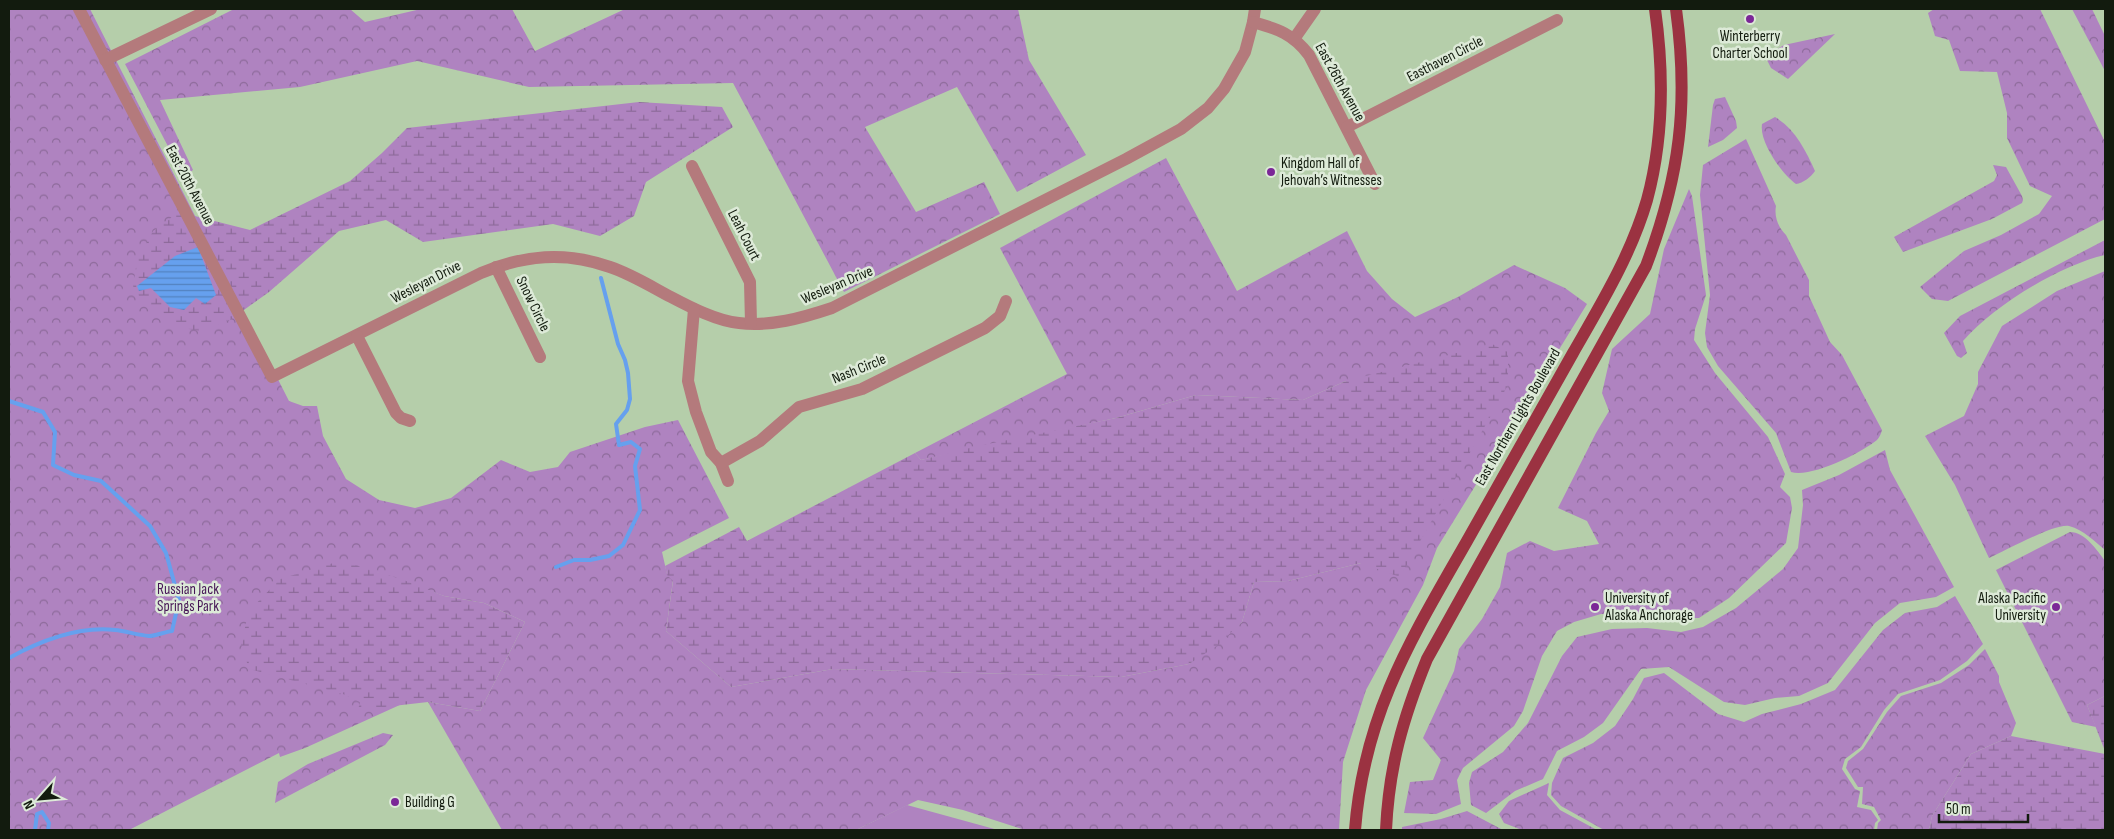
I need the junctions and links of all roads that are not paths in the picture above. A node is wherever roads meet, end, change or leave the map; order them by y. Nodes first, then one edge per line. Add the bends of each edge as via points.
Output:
1 (79, 9) edge
2 (211, 9) edge
3 (1315, 9) edge
4 (1655, 9) edge
5 (1676, 9) edge
6 (1254, 15) edge
7 (1557, 20) dead end
8 (1294, 39) junction
9 (105, 60) junction
10 (1347, 127) junction
11 (692, 166) dead end
12 (1375, 184) dead end
13 (496, 267) junction
14 (1006, 301) dead end
15 (694, 309) junction
16 (751, 323) junction
17 (357, 336) junction
18 (540, 357) dead end
19 (272, 377) joint
20 (410, 421) dead end
21 (721, 462) junction
22 (728, 481) dead end
23 (1356, 830) edge
24 (1386, 830) edge

1 - 9 street, East 20th Avenue
2 - 9 street
3 - 8 street
4 - 23 main road, East Northern Lights Boulevard via 1662,83 1660,126 1647,199 1636,232 1602,302 1402,658 1374,726 1364,765
5 - 24 main road via 1682,54 1679,146 1659,232 1633,290 1427,659 1399,736 1391,774
6 - 8 street, East 26th Avenue
6 - 16 street, Wesleyan Drive via 1245,52 1224,89 1208,108 1181,129 854,298 804,318
7 - 10 street, Easthaven Circle
8 - 10 street, East 26th Avenue via 1309,56
9 - 19 street, East 20th Avenue
10 - 12 street, East 26th Avenue
11 - 16 street, Leah Court via 750,282
13 - 15 street, Wesleyan Drive via 534,257 564,256 610,267
13 - 17 street, Wesleyan Drive
13 - 18 street, Snow Circle
14 - 21 street, Nash Circle via 1000,316 985,328 862,389 799,407 760,441
15 - 16 street, Wesleyan Drive via 738,323
15 - 21 street via 688,381 711,452
17 - 19 street, Wesleyan Drive
17 - 20 street via 396,413
21 - 22 street

